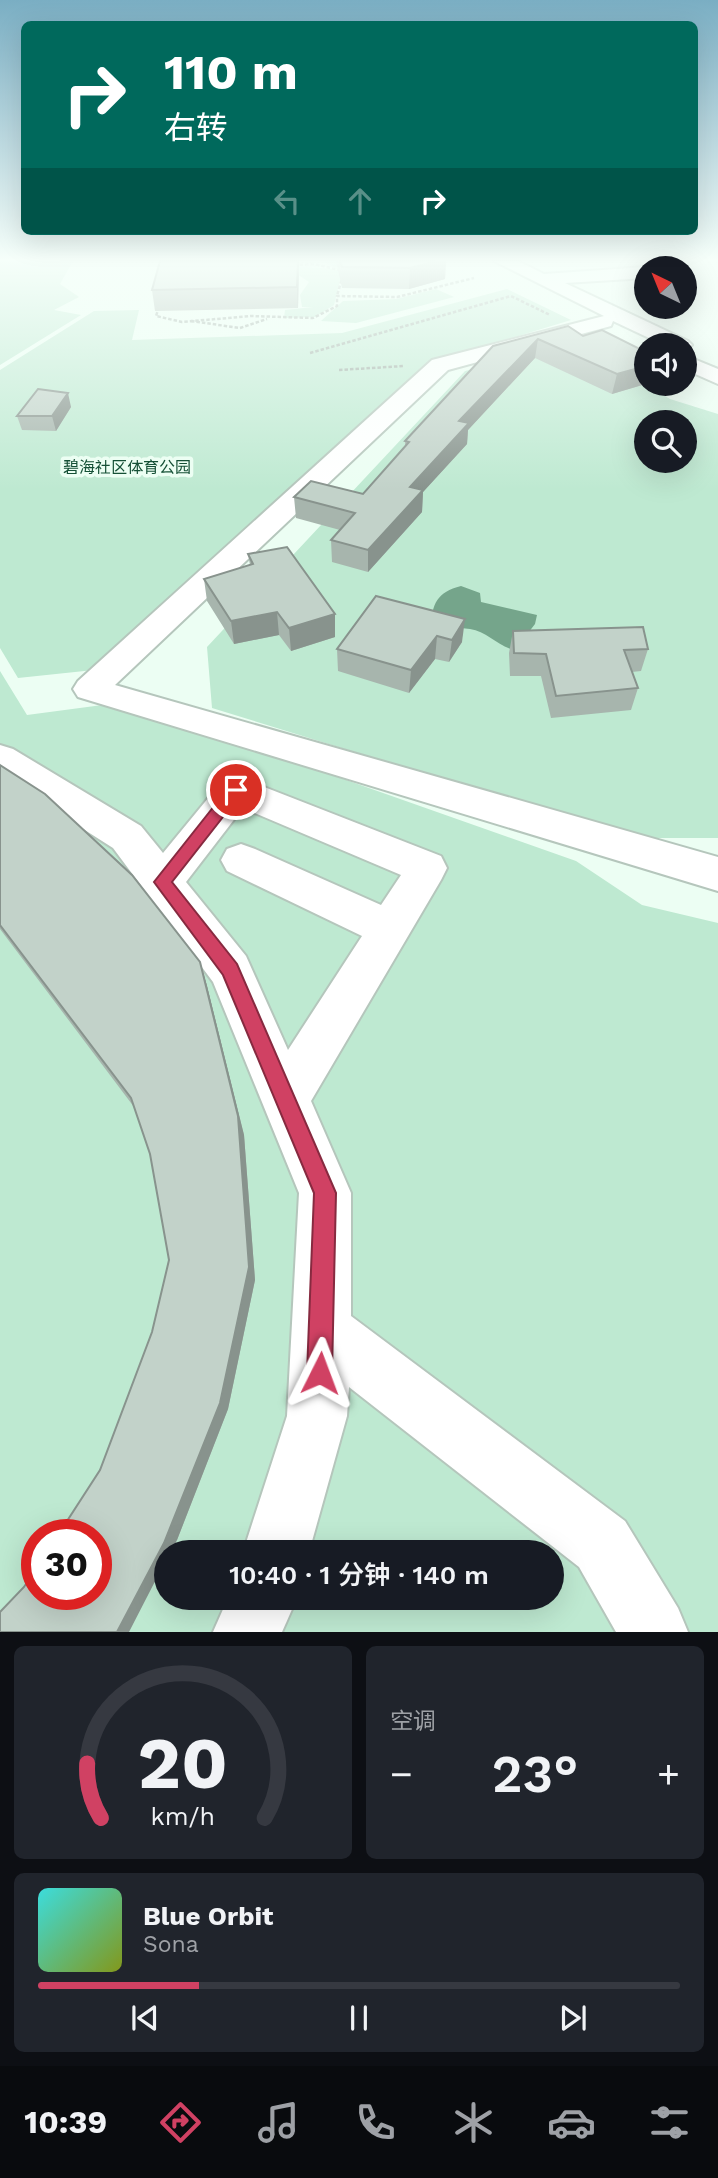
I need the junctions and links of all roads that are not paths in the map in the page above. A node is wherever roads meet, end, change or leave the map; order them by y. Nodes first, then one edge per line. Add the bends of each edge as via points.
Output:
1 (546, 337) edge
2 (697, 352) edge
3 (718, 362) edge
4 (697, 367) edge
5 (718, 377) edge
6 (0, 758) edge
7 (242, 860) dead end
8 (718, 874) edge
9 (163, 882) junction
10 (390, 929) junction
11 (285, 1098) junction
12 (322, 1330) junction
13 (280, 1540) edge
14 (257, 1610) edge
15 (247, 1632) edge
16 (654, 1632) edge

1 - 8 street via 440,365 90,689
2 - 3 street
4 - 5 street
6 - 9 street via 127,837
7 - 10 street
9 - 10 street via 236,790 427,868
9 - 11 street via 230,970
10 - 11 street
11 - 12 street via 325,1193
12 - 13 street via 317,1416
12 - 16 street via 602,1544
14 - 15 street

